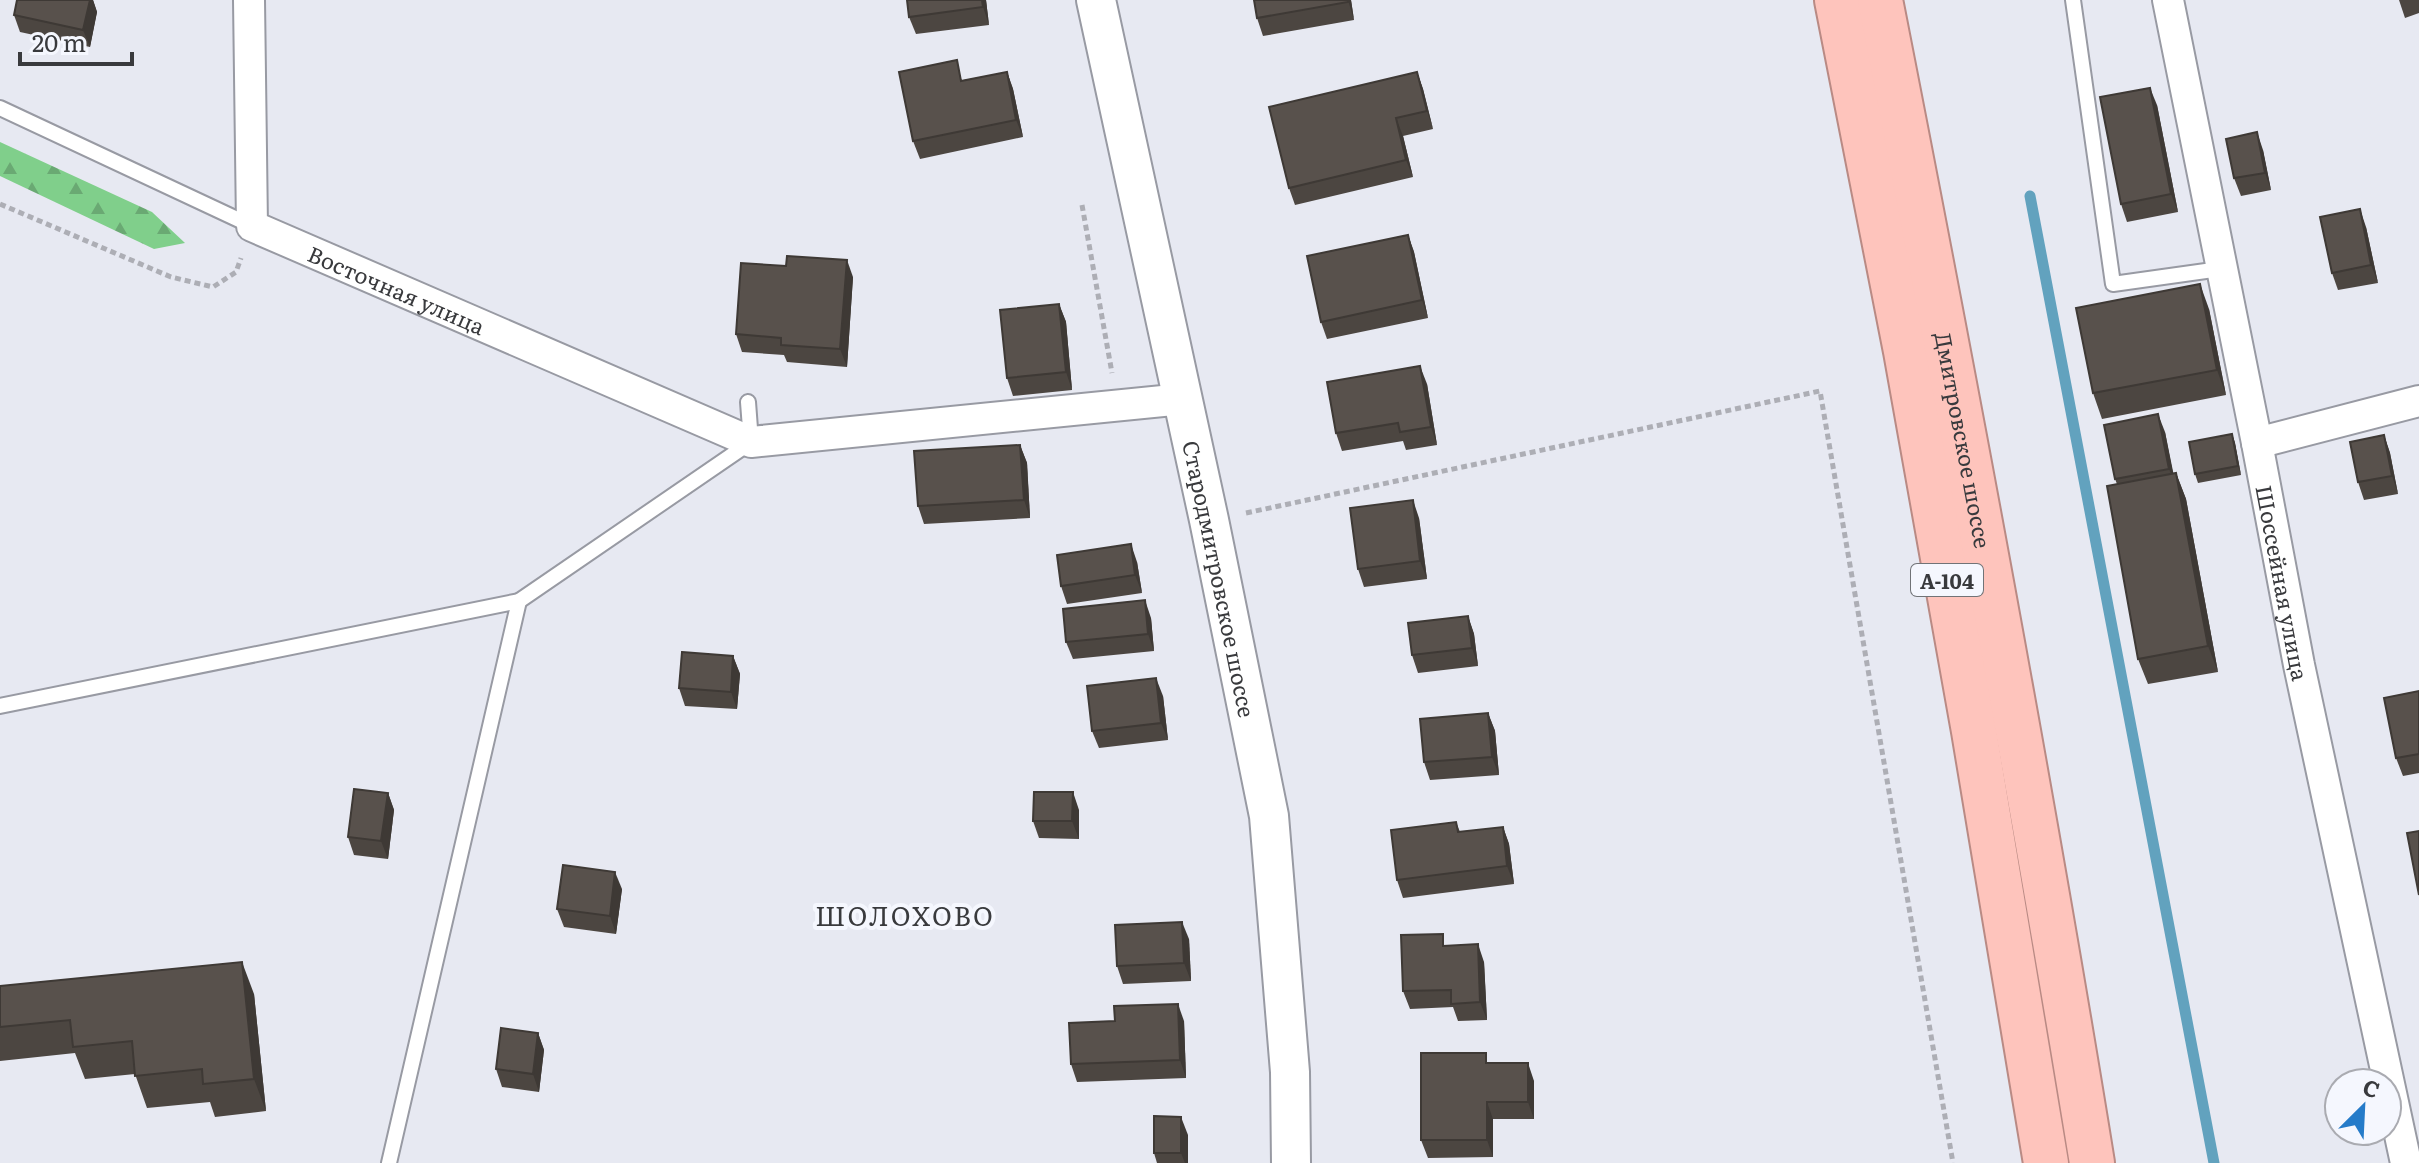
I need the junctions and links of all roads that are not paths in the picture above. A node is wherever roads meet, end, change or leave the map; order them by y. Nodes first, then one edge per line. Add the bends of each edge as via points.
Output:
1 (249, 0) edge
2 (1096, 0) edge
3 (1837, 0) edge
4 (1880, 0) edge
5 (2073, 0) edge
6 (2168, 0) edge
7 (0, 108) edge
8 (252, 226) junction
9 (2220, 269) junction
10 (1183, 399) junction
11 (2419, 401) edge
12 (748, 402) dead end
13 (751, 442) junction
14 (2257, 443) junction
15 (519, 601) junction
16 (0, 706) edge
17 (389, 1163) edge
18 (1291, 1163) edge
19 (2046, 1163) edge
20 (2092, 1163) edge
21 (2406, 1163) edge

1 - 8 street
2 - 10 street, Стародмитровское шоссе
3 - 19 highway, Дмитровское шоссе / А-104 via 1906,351
4 - 20 highway, Дмитровское шоссе / А-104 via 1944,327
5 - 9 lane via 2113,284
6 - 9 street, Шоссейная улица
7 - 8 lane
8 - 13 street, Восточная улица
9 - 14 street, Шоссейная улица
10 - 13 street
10 - 18 street, Стародмитровское шоссе via 1269,816 1290,1072
11 - 14 street
12 - 13 lane
13 - 15 lane
14 - 21 street, Шоссейная улица
15 - 16 lane
15 - 17 lane

